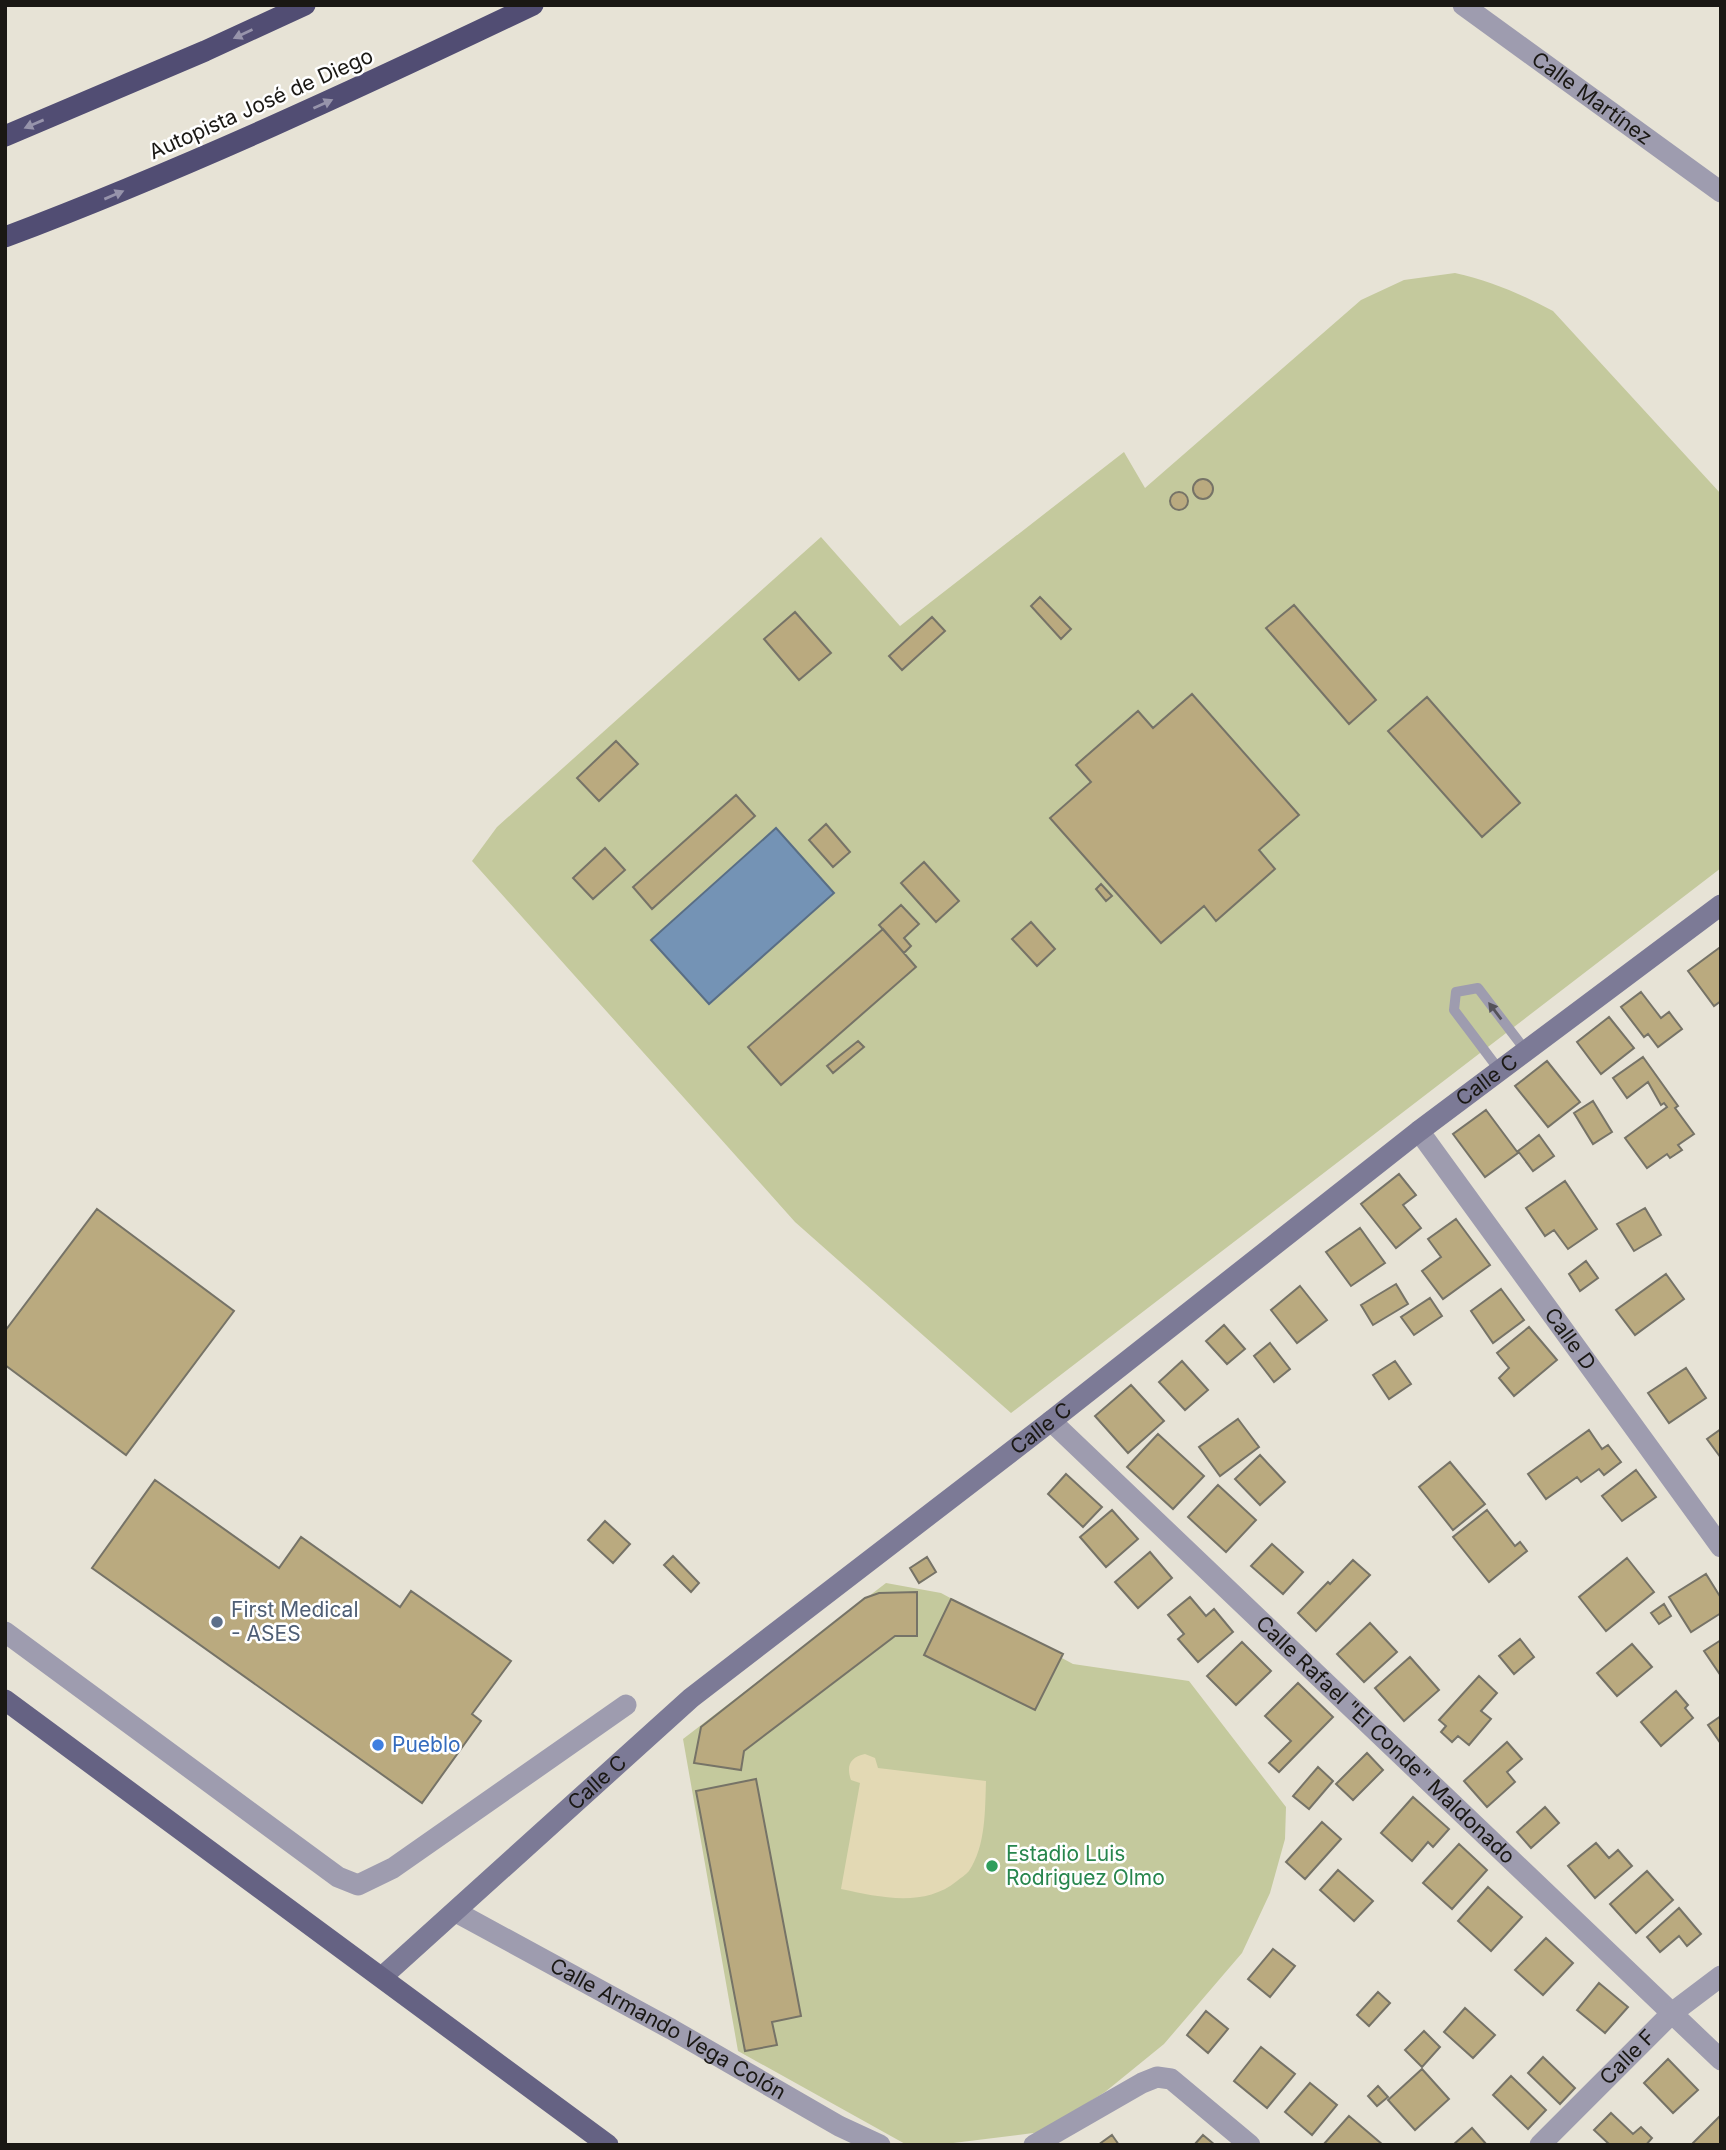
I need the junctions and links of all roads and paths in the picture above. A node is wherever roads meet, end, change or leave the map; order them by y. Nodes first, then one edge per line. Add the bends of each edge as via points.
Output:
1 (304, 5) edge
2 (533, 5) edge
3 (1463, 5) edge
4 (5, 136) edge
5 (1721, 192) edge
6 (86, 206) junction
7 (5, 237) edge
8 (5, 247) edge
9 (1720, 907) edge
10 (1526, 1051) junction
11 (1500, 1071) junction
12 (1419, 1131) junction
13 (1051, 1421) junction
14 (1721, 1547) edge
15 (5, 1632) edge
16 (5, 1700) edge
17 (626, 1705) dead end
18 (456, 1912) junction
19 (1721, 1976) edge
20 (382, 1977) junction
21 (1672, 2013) junction
22 (1721, 2060) edge
23 (840, 2135) edge
24 (1546, 2142) edge
25 (608, 2145) edge
26 (880, 2145) edge
27 (1034, 2145) edge
28 (1250, 2145) edge

1 -> 4 highway
6 -> 2 highway, Autopista José de Diego via 349,93
3 - 5 street, Calle Martínez
6 - 7 highway, Autopista José de Diego
6 - 8 highway
9 - 10 street, Calle C
10 - 11 street, Calle C
10 -> 11 lane via 1478,988 1456,992 1454,1010
11 - 12 street, Calle C
12 - 13 street, Calle C
12 - 14 street, Calle D
13 - 18 street, Calle C via 691,1698
13 - 21 street, Calle Rafael "El Conde" Maldonado
15 - 17 street via 338,1877 358,1885 393,1868
16 - 20 main road
18 - 20 street, Calle C
18 - 23 street, Calle Armando Vega Colón via 670,2029
19 - 21 street, Calle F
20 - 25 main road
21 - 22 street, Calle Rafael "El Conde" Maldonado
21 - 24 street, Calle F
23 - 26 street, Calle Armando Vega Colón
27 - 28 street via 1157,2077 1171,2079

